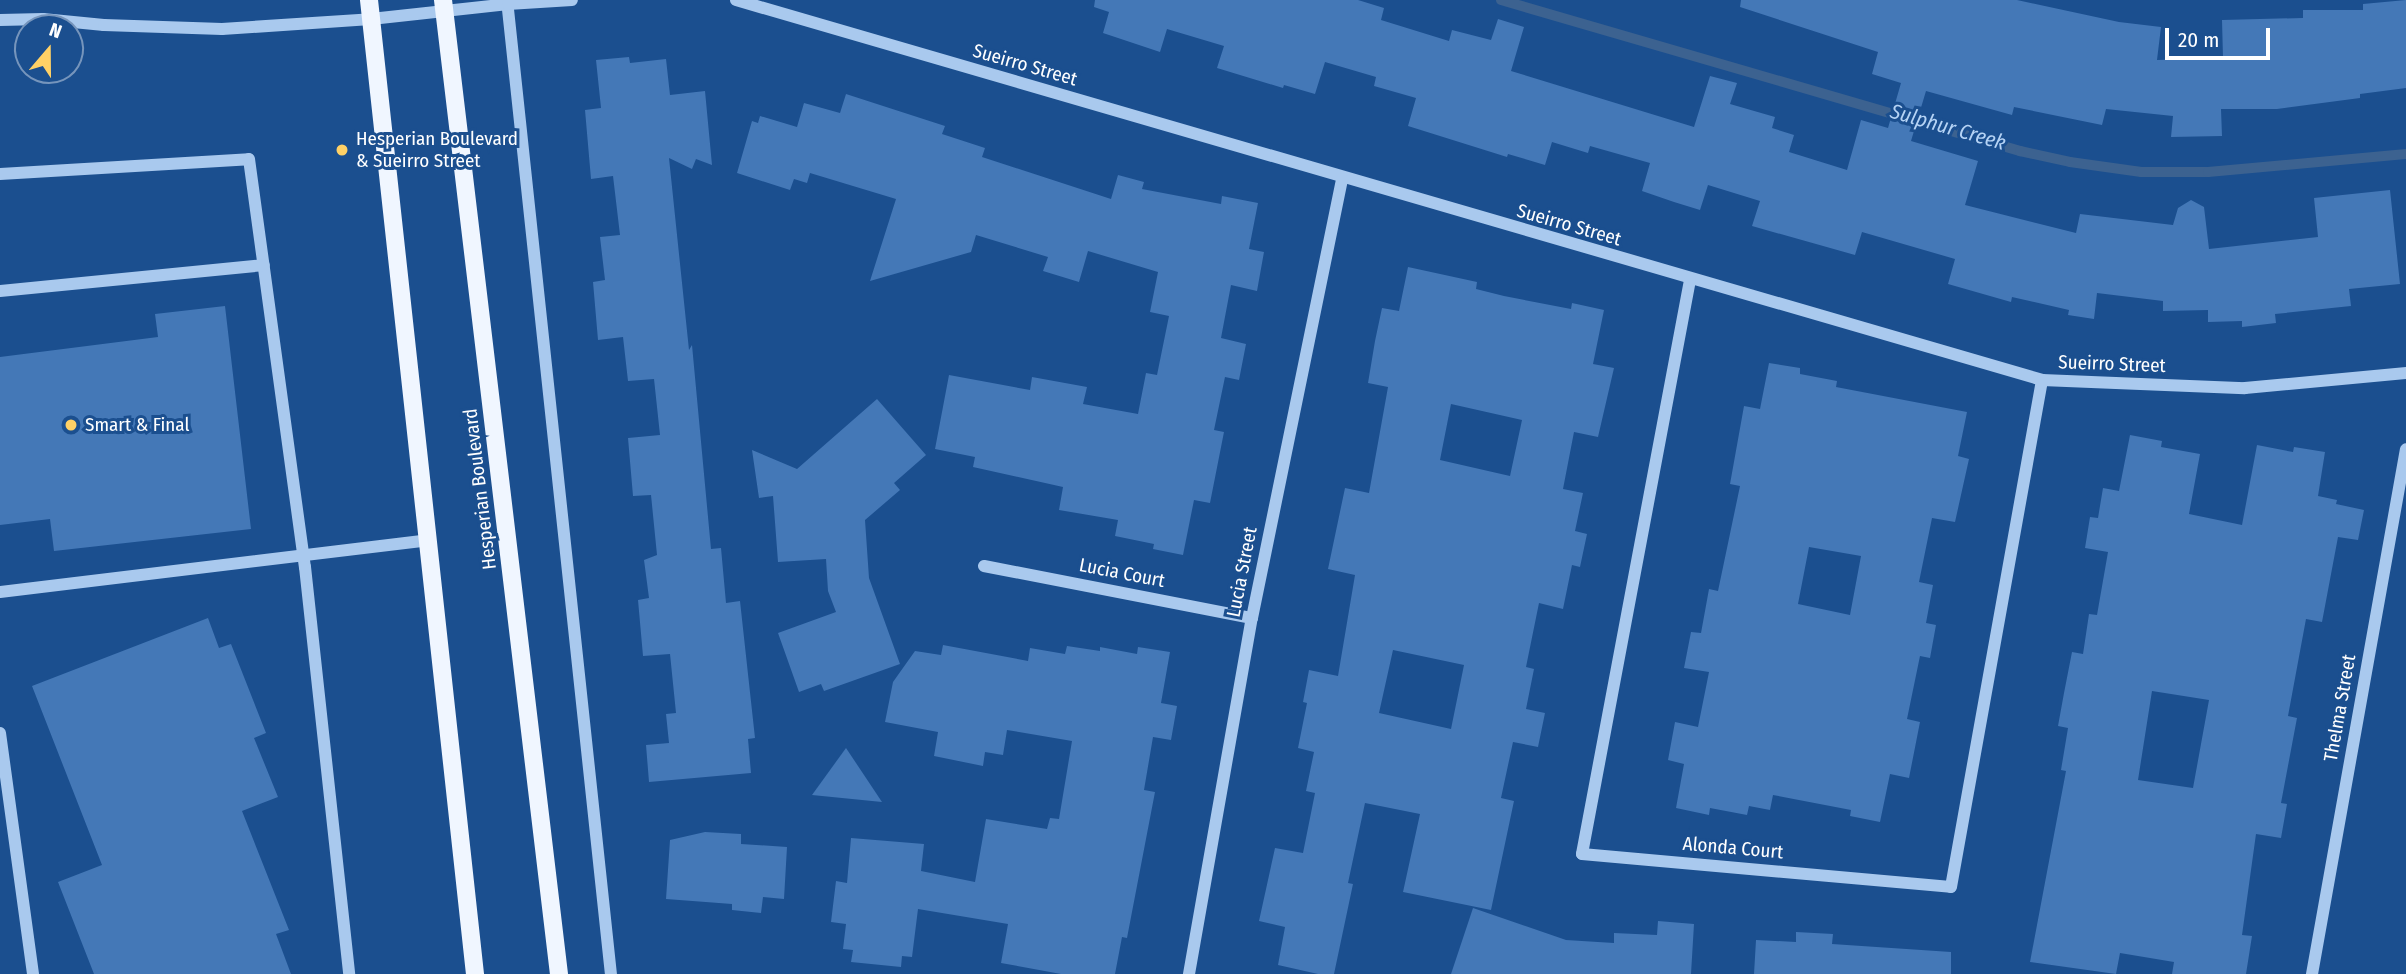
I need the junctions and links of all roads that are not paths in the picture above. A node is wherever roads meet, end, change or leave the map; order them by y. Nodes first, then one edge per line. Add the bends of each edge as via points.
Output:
1 (369, 0) edge
2 (572, 0) edge
3 (736, 0) edge
4 (508, 2) edge
5 (443, 5) edge
6 (371, 19) junction
7 (0, 20) edge
8 (0, 174) edge
9 (1342, 179) junction
10 (264, 265) junction
11 (1690, 280) junction
12 (0, 291) edge
13 (2406, 373) edge
14 (2042, 380) junction
15 (2406, 449) edge
16 (428, 540) junction
17 (303, 554) junction
18 (984, 566) dead end
19 (0, 592) edge
20 (1252, 618) junction
21 (0, 733) edge
22 (33, 974) edge
23 (349, 974) edge
24 (475, 974) edge
25 (559, 974) edge
26 (611, 974) edge
27 (1189, 974) edge
28 (2312, 974) edge

1 - 6 main road
2 - 4 street
3 - 9 street, Sueirro Street
4 - 5 street
4 - 26 street
5 - 6 street
5 - 25 main road, Hesperian Boulevard
6 - 7 street via 222,29
6 - 16 main road
8 - 10 street via 249,159
9 - 11 street, Sueirro Street
9 - 20 street, Lucia Street
10 - 12 street
10 - 17 street
11 - 14 street, Sueirro Street
11 - 14 street, Alonda Court via 1582,854 1951,887
13 - 14 street, Sueirro Street via 2245,388
15 - 28 street, Thelma Street
16 - 17 street
16 - 24 main road
17 - 19 street
17 - 23 street
18 - 20 street, Lucia Court
20 - 27 street, Lucia Street
21 - 22 street

